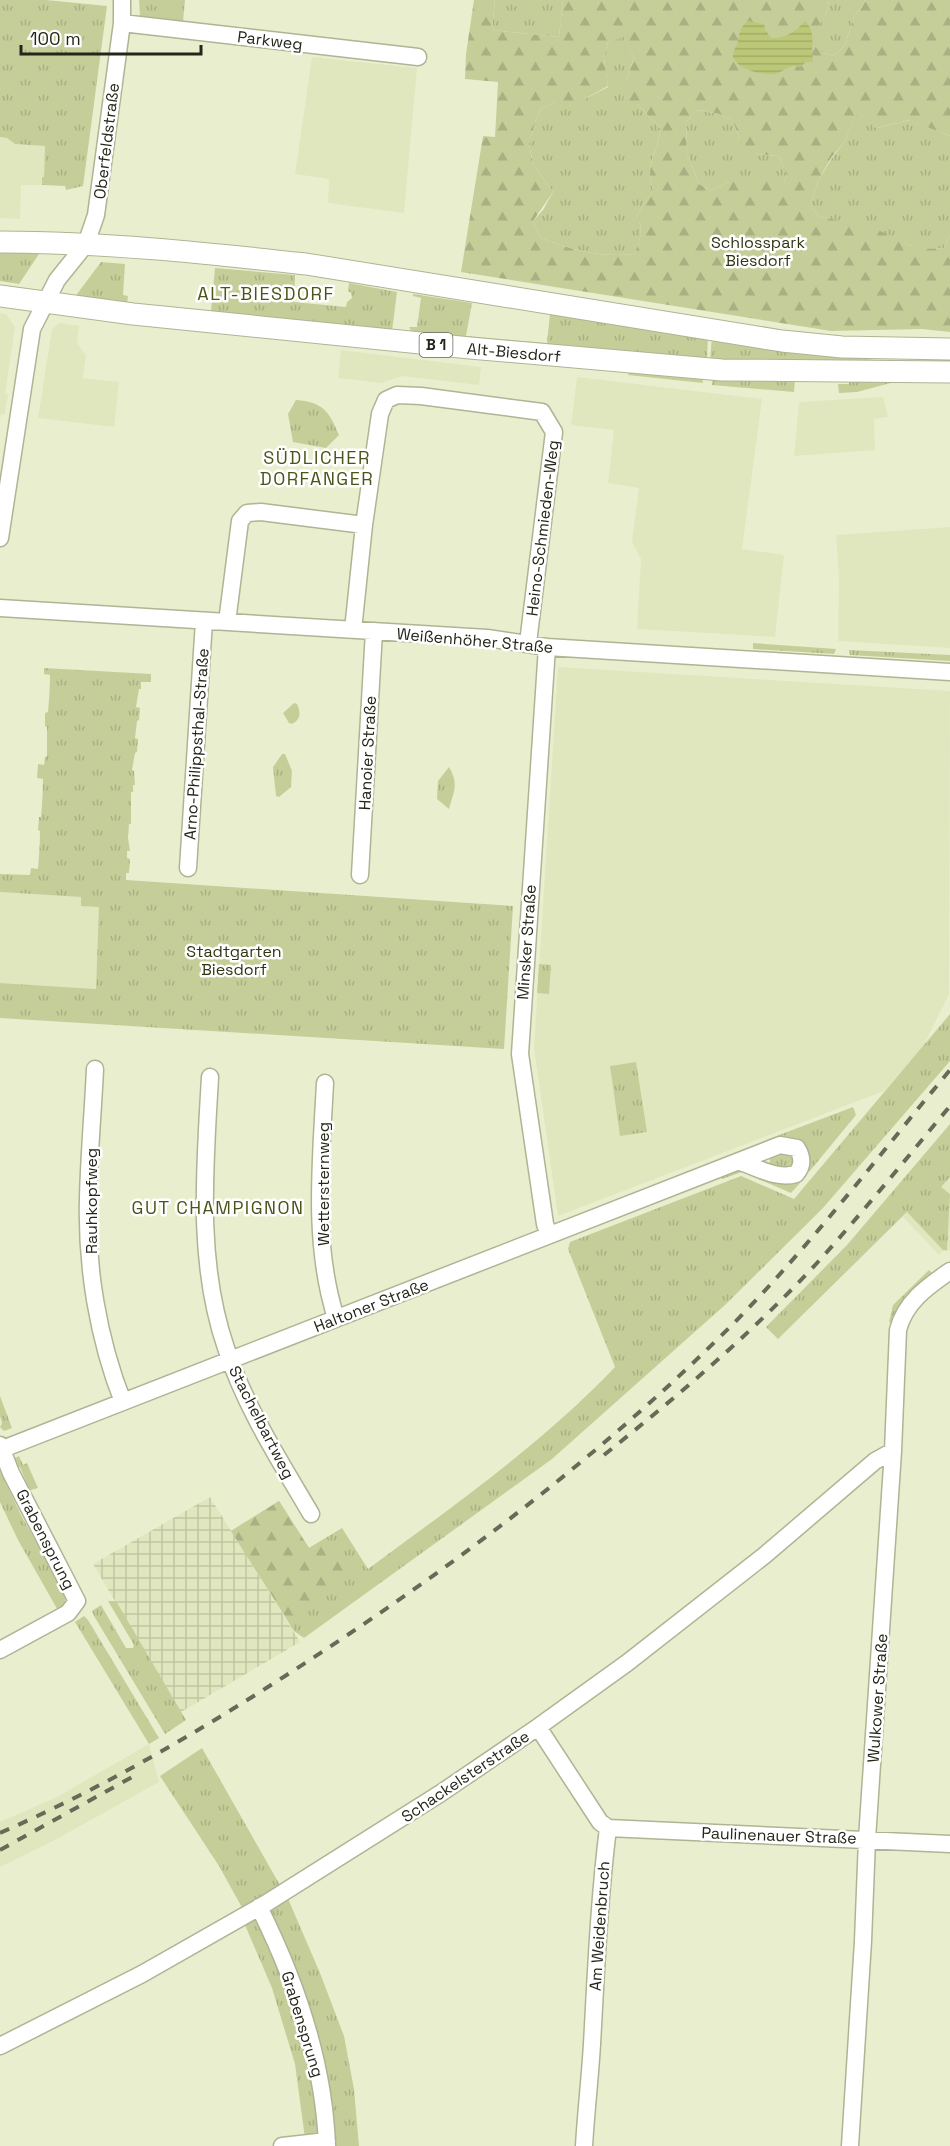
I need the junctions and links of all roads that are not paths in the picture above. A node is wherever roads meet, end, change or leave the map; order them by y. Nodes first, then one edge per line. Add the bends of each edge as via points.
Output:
1 (118, 0) edge
2 (122, 23) junction
3 (418, 57) dead end
4 (0, 242) edge
5 (86, 244) junction
6 (0, 296) edge
7 (44, 303) junction
8 (950, 349) edge
9 (950, 372) edge
10 (364, 525) junction
11 (0, 538) edge
12 (0, 608) edge
13 (204, 621) junction
14 (227, 622) junction
15 (353, 630) junction
16 (374, 632) junction
17 (528, 643) junction
18 (547, 647) junction
19 (950, 672) edge
20 (188, 868) dead end
21 (360, 875) dead end
22 (95, 1069) dead end
23 (210, 1077) dead end
24 (325, 1083) dead end
25 (740, 1162) dead end
26 (549, 1235) junction
27 (950, 1271) edge
28 (336, 1318) junction
29 (230, 1360) junction
30 (123, 1402) junction
31 (1, 1448) edge
32 (893, 1452) junction
33 (311, 1514) dead end
34 (0, 1650) edge
35 (538, 1727) junction
36 (608, 1827) junction
37 (867, 1839) junction
38 (950, 1844) edge
39 (259, 1907) junction
40 (0, 2046) edge
41 (327, 2143) edge
42 (282, 2146) edge
43 (584, 2146) edge
44 (850, 2146) edge

1 - 2 street, Oberfeldstraße
2 - 3 street, Parkweg
2 - 5 street, Oberfeldstraße via 96,215
4 - 5 main road
5 - 7 street
5 - 8 main road via 306,264 792,342
6 - 7 main road, Alt-Biesdorf / B 1
7 - 9 main road, Alt-Biesdorf / B 1 via 425,344 722,370
7 - 11 street via 32,329
10 - 14 street via 247,513 240,521
10 - 15 street, Heino-Schmieden-Weg
10 - 17 street, Heino-Schmieden-Weg via 380,414 386,400 397,395 421,396 542,412 554,432
12 - 13 street, Weißenhöher Straße
13 - 14 street, Weißenhöher Straße
13 - 20 street, Arno-Philippsthal-Straße
14 - 15 street, Weißenhöher Straße
15 - 16 street, Weißenhöher Straße
16 - 17 street, Weißenhöher Straße
16 - 21 street, Hanoier Straße
17 - 18 street, Weißenhöher Straße
18 - 19 street, Weißenhöher Straße
18 - 26 street, Minsker Straße via 520,1054
22 - 30 street, Rauhkopfweg via 88,1200 90,1248 104,1340
23 - 29 street, Stachelbartweg via 204,1198 206,1243 213,1296
24 - 28 street, Wettersternweg via 320,1228
25 - 26 street, Haltoner Straße
26 - 28 street, Haltoner Straße
27 - 32 street, Wulkower Straße via 918,1295 901,1320
28 - 29 street, Haltoner Straße
29 - 30 street, Haltoner Straße
29 - 33 street, Stachelbartweg via 251,1408
30 - 31 street, Haltoner Straße
31 - 34 street, Grabensprung via 77,1601 68,1613
32 - 35 street, Schackelsterstraße via 875,1461 765,1555
32 - 37 street, Wulkower Straße
35 - 36 street via 600,1822
35 - 39 street, Schackelsterstraße via 410,1814
36 - 37 street, Paulinenauer Straße
36 - 43 street, Am Weidenbruch via 596,1945
37 - 38 street, Paulinenauer Straße
37 - 44 street, Wulkower Straße
39 - 40 street, Schackelsterstraße via 142,1974
39 - 41 street, Grabensprung via 289,1975 313,2049 323,2095
41 - 42 street

